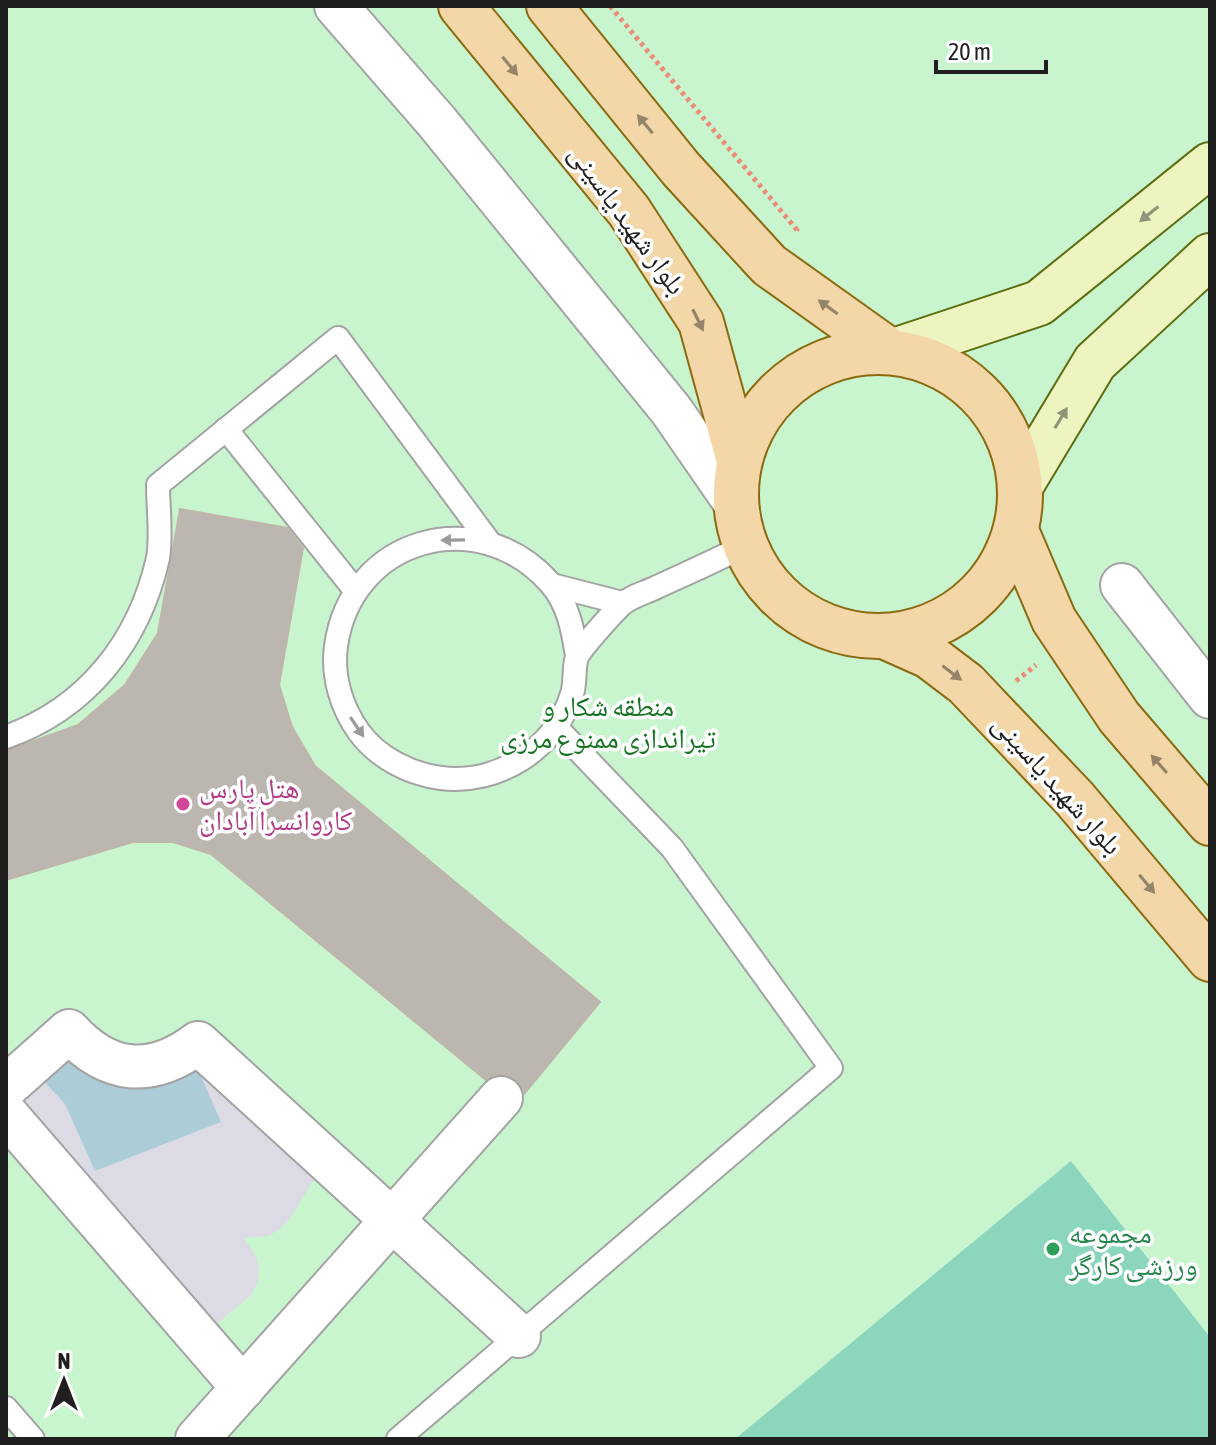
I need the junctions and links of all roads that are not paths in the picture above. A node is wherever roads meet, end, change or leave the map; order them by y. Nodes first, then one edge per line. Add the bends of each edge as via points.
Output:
1 (336, 6) edge
2 (461, 6) edge
3 (549, 6) edge
4 (1210, 165) edge
5 (1200, 263) edge
6 (891, 352) junction
7 (226, 429) junction
8 (739, 461) junction
9 (1021, 485) junction
10 (736, 504) junction
11 (1016, 531) junction
12 (490, 543) junction
13 (745, 546) junction
14 (552, 585) junction
15 (1122, 585) dead end
16 (355, 590) junction
17 (622, 603) junction
18 (884, 636) junction
19 (577, 656) junction
20 (1210, 697) edge
21 (556, 727) junction
22 (6, 737) edge
23 (1210, 823) edge
24 (1210, 959) edge
25 (6, 1087) edge
26 (501, 1098) dead end
27 (6, 1114) edge
28 (392, 1220) junction
29 (519, 1336) junction
30 (243, 1388) junction
31 (6, 1408) edge
32 (33, 1439) edge
33 (197, 1439) edge
34 (398, 1439) edge

1 - 10 street via 671,410
2 -> 8 main road, بلوار شهید یاسینی via 629,211 701,322
6 -> 3 main road via 769,265 681,169
4 -> 6 main road via 1039,303
9 -> 5 main road via 1095,362
6 - 8 main road via 850,355 812,368 779,392 754,424
6 - 9 main road via 924,359 981,395 1015,453
7 - 12 lane via 338,338
7 - 16 lane
7 - 22 lane via 158,485 158,556 137,624 95,682 38,725
8 - 10 main road
9 - 11 main road
10 - 13 main road
11 - 18 main road via 998,572 968,606 928,627
23 -> 11 main road via 1119,717 1054,620
12 - 14 lane via 525,559
12 -> 16 lane via 452,538 415,545 382,563
13 - 17 lane
13 - 18 main road via 768,584 800,613 840,631
14 - 17 lane
14 - 19 lane via 570,618
15 - 20 street
16 -> 21 lane via 339,624 334,662 341,699 359,733 387,759 421,775 459,780 497,773 530,755
17 - 19 lane
18 -> 24 main road, بلوار شهید یاسینی via 929,656 966,684 1075,799
19 - 21 lane via 573,693
21 - 29 lane via 672,848 831,1068
25 - 28 street via 69,1031 85,1049 130,1067 155,1066 198,1043
26 - 28 street
27 - 30 street
28 - 29 street
28 - 30 street
29 - 34 lane
30 - 33 street
31 - 32 lane

